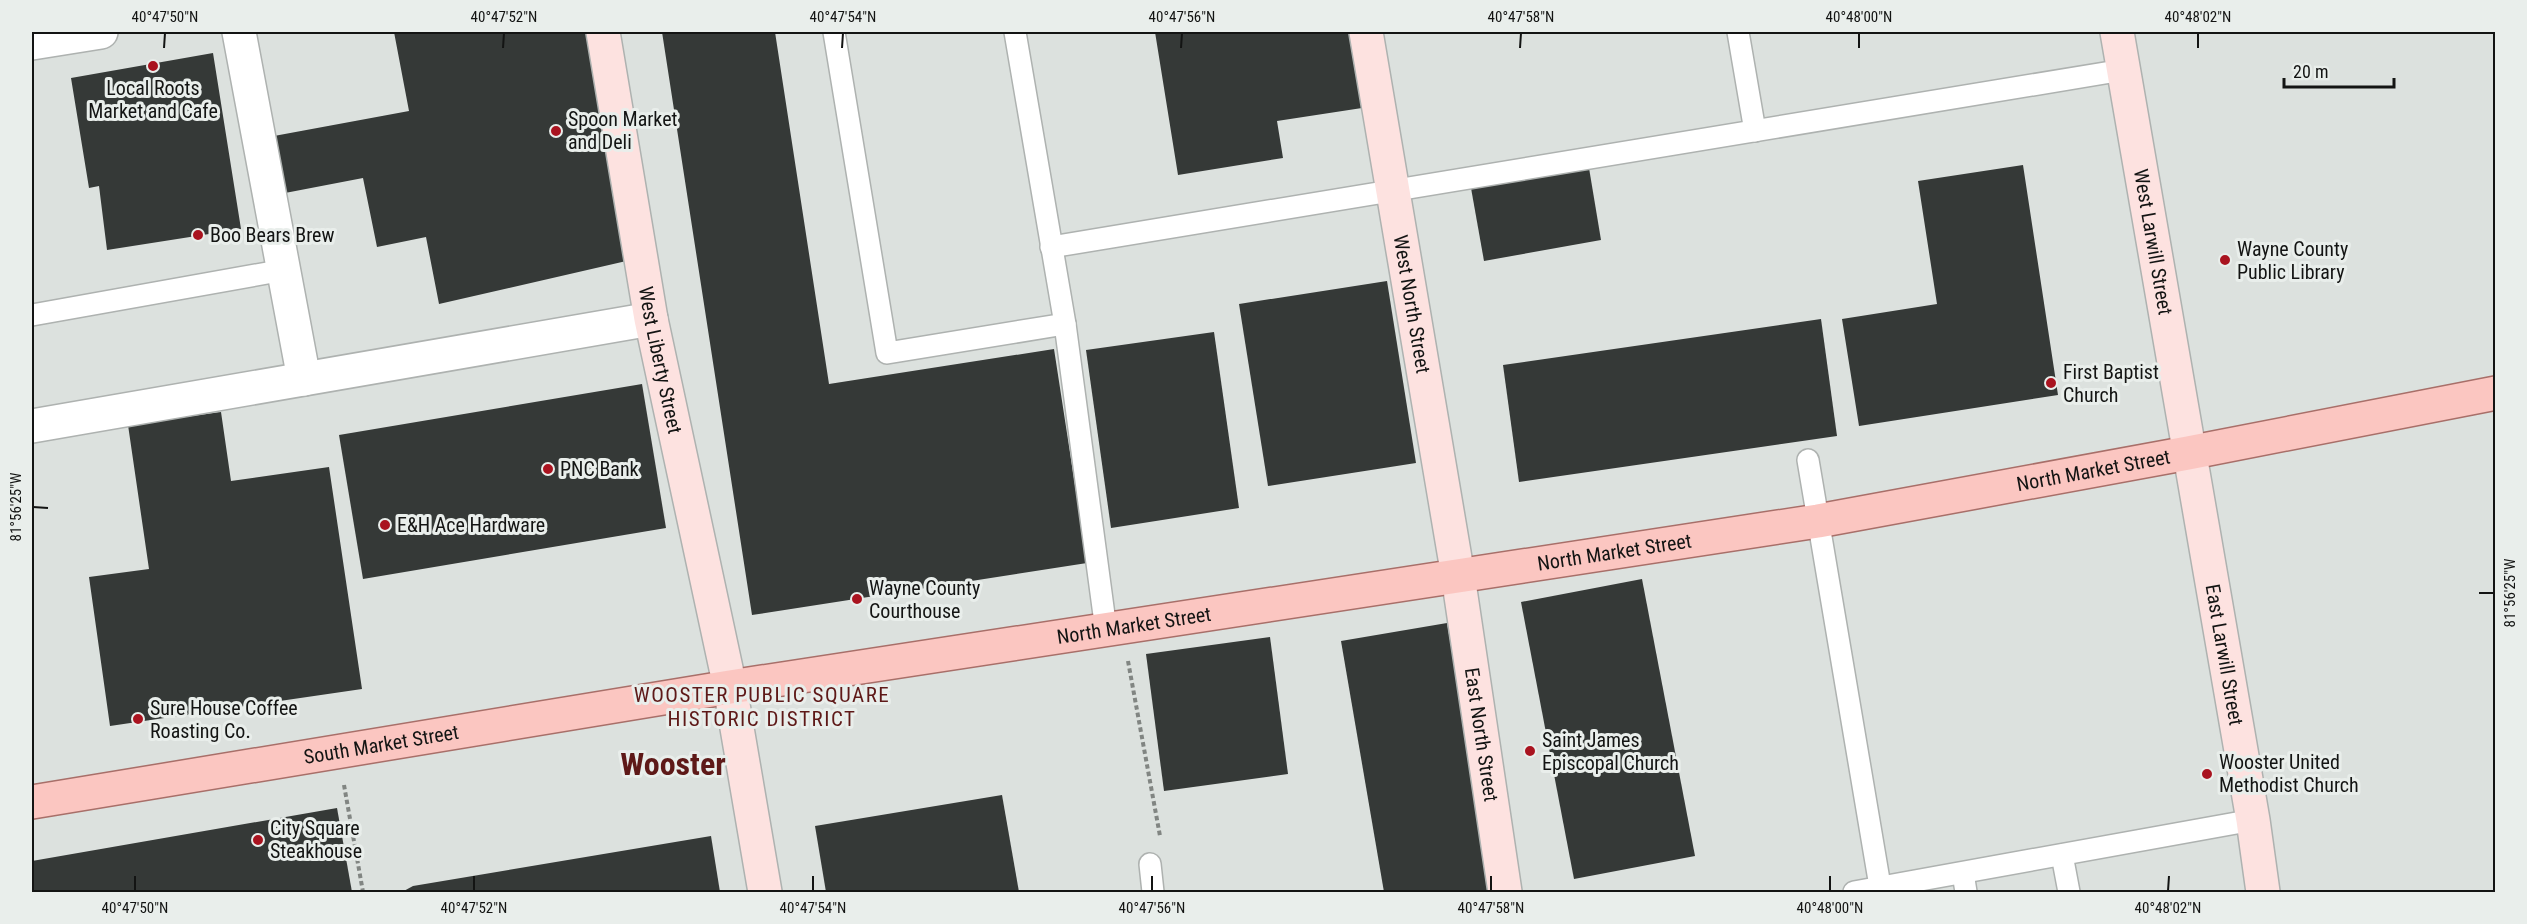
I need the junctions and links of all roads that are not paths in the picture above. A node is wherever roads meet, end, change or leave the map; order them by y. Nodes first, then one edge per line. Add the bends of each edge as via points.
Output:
1 (101, 32) edge
2 (239, 32) edge
3 (603, 32) edge
4 (834, 32) edge
5 (1015, 32) edge
6 (1366, 32) edge
7 (1738, 32) edge
8 (2118, 32) edge
9 (32, 43) edge
10 (2123, 70) junction
11 (1755, 131) junction
12 (1392, 190) junction
13 (1052, 247) junction
14 (284, 270) junction
15 (32, 315) edge
16 (651, 319) junction
17 (1065, 324) junction
18 (304, 379) junction
19 (2496, 393) edge
20 (32, 426) edge
21 (2188, 453) junction
22 (1808, 460) dead end
23 (1818, 521) junction
24 (1458, 576) junction
25 (1114, 629) junction
26 (730, 687) junction
27 (32, 802) edge
28 (2253, 820) junction
29 (2062, 855) junction
30 (1150, 864) dead end
31 (1965, 883) edge
32 (1881, 891) edge
33 (765, 892) edge
34 (1153, 892) edge
35 (1505, 892) edge
36 (1854, 892) edge
37 (2069, 892) edge
38 (2263, 892) edge

1 - 9 street
2 - 14 street
3 - 16 street, West Liberty Street
4 - 17 lane via 887,353
5 - 13 lane
6 - 12 street, West North Street
7 - 11 lane
8 - 10 street, West Larwill Street
10 - 11 lane
10 - 21 street, West Larwill Street
11 - 12 lane
12 - 13 lane
12 - 24 street, West North Street
13 - 17 lane
14 - 15 lane
14 - 18 street
16 - 18 street
16 - 26 street, West Liberty Street
17 - 25 lane
18 - 20 street
19 - 21 main road, North Market Street
21 - 23 main road, North Market Street
21 - 28 street, East Larwill Street
22 - 23 lane
23 - 24 main road, North Market Street
23 - 32 lane
24 - 25 main road, North Market Street
24 - 35 street, East North Street
25 - 26 main road, North Market Street
26 - 27 main road, South Market Street
26 - 33 street, West Liberty Street
28 - 29 lane
28 - 38 street, East Larwill Street
29 - 31 lane
29 - 37 lane
30 - 34 lane
31 - 32 lane
32 - 36 lane

